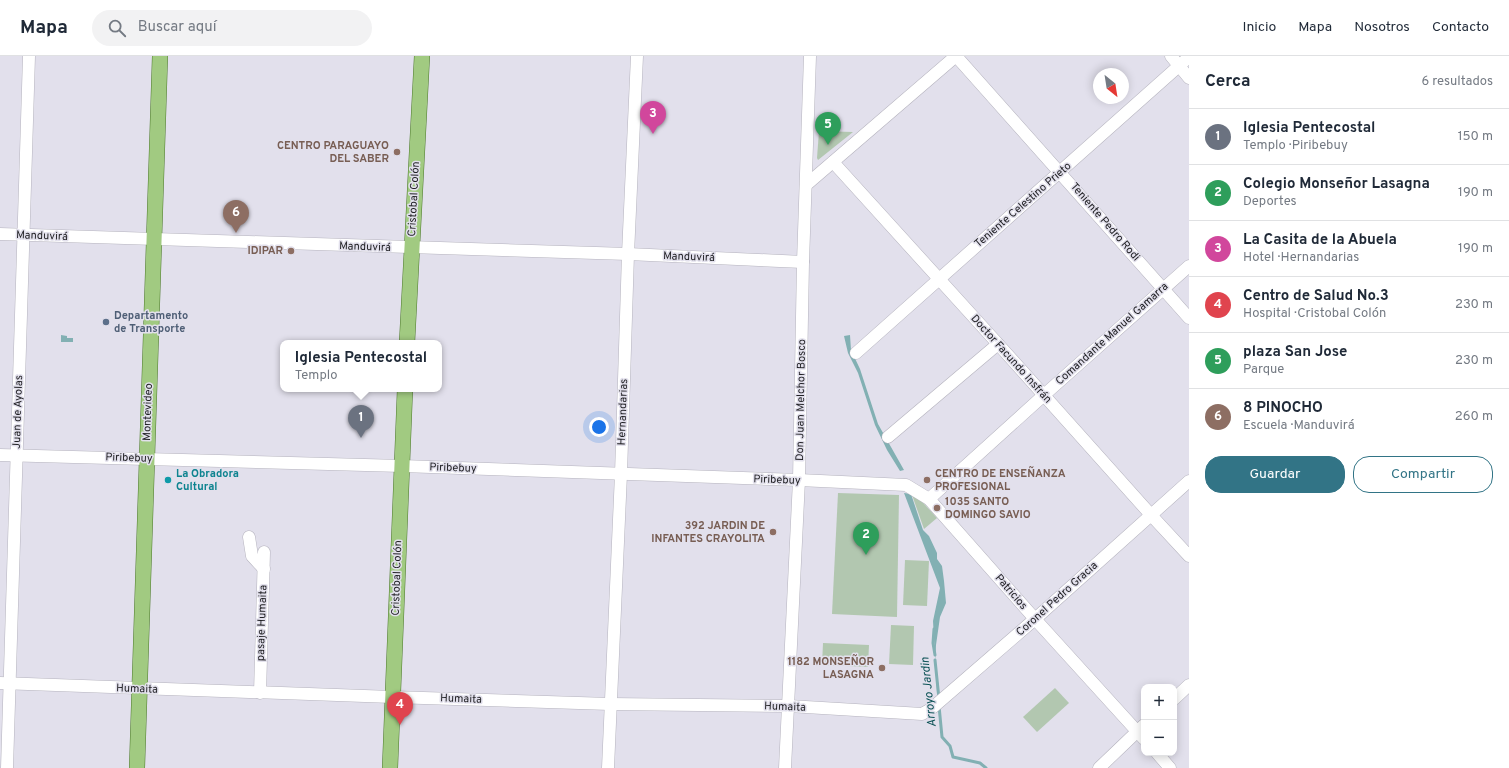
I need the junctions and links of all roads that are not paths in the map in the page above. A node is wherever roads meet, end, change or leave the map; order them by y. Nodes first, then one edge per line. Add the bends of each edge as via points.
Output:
1 (29, 56) edge
2 (160, 56) edge
3 (422, 56) edge
4 (637, 56) edge
5 (810, 56) edge
6 (956, 56) edge
7 (1170, 56) edge
8 (1189, 57) edge
9 (1179, 66) junction
10 (1189, 78) edge
11 (833, 162) junction
12 (1060, 172) junction
13 (806, 185) junction
14 (0, 234) edge
15 (23, 235) junction
16 (154, 240) junction
17 (412, 248) junction
18 (628, 254) junction
19 (803, 262) junction
20 (1189, 266) edge
21 (940, 278) junction
22 (1164, 289) junction
23 (1189, 318) edge
24 (407, 340) edge
25 (998, 344) junction
26 (856, 353) dead end
27 (405, 392) edge
28 (1044, 395) junction
29 (888, 437) dead end
30 (0, 455) edge
31 (16, 455) junction
32 (147, 459) junction
33 (402, 466) junction
34 (621, 474) junction
35 (799, 480) junction
36 (1189, 481) edge
37 (906, 486) joint
38 (929, 499) junction
39 (1150, 515) junction
40 (249, 537) dead end
41 (264, 552) dead end
42 (1189, 556) edge
43 (264, 569) junction
44 (1035, 619) junction
45 (5, 684) edge
46 (1189, 685) edge
47 (139, 689) junction
48 (260, 693) junction
49 (1177, 696) edge
50 (392, 697) junction
51 (610, 704) junction
52 (789, 706) junction
53 (927, 712) joint
54 (1141, 731) edge
55 (1141, 733) edge
56 (1160, 756) edge
57 (7, 768) edge
58 (137, 768) edge
59 (390, 768) edge
60 (608, 768) edge
61 (785, 768) edge
62 (1099, 768) edge
63 (1170, 768) edge

1 - 15 street, Juan de Ayolas
2 - 16 main road, Montevideo
3 - 17 main road, Cristobal Colón
4 - 18 street, Hernandarias
5 - 13 street, Don Juan Melchor Bosco
6 - 11 street
6 - 12 street, Teniente Pedro Rodi
7 - 9 street
8 - 9 street, Teniente Celestino Prieto
9 - 10 street
9 - 12 street, Teniente Celestino Prieto
11 - 13 street
11 - 21 street, Doctor Facundo Insfrán
12 - 21 street, Teniente Celestino Prieto
12 - 22 street, Teniente Pedro Rodi
13 - 19 street, Don Juan Melchor Bosco
14 - 15 street, Manduvirá
15 - 16 street, Manduvirá
15 - 31 street, Juan de Ayolas
16 - 17 street, Manduvirá
16 - 32 main road, Montevideo
17 - 18 street, Manduvirá
17 - 24 main road, Cristobal Colón
18 - 19 street, Manduvirá
18 - 34 street, Hernandarias
19 - 35 street, Don Juan Melchor Bosco
20 - 22 street, Comandante Manuel Gamarra
21 - 25 street, Doctor Facundo Insfrán
21 - 26 street, Teniente Celestino Prieto
22 - 23 street, Teniente Pedro Rodi
22 - 28 street, Comandante Manuel Gamarra
25 - 28 street, Doctor Facundo Insfrán
25 - 29 street
27 - 33 main road, Cristobal Colón
28 - 38 street, Comandante Manuel Gamarra
28 - 39 street, Doctor Facundo Insfrán
30 - 31 street, Piribebuy
31 - 32 street, Piribebuy
31 - 45 street, Juan de Ayolas
32 - 33 street, Piribebuy
32 - 47 main road, Montevideo
33 - 34 street, Piribebuy
33 - 50 main road, Cristobal Colón
34 - 35 street, Piribebuy
34 - 51 street, Hernandarias
35 - 37 street, Piribebuy
35 - 52 street, Don Juan Melchor Bosco
36 - 39 street, Coronel Pedro Gracia
37 - 38 street, Patricios
38 - 44 street, Patricios
39 - 42 street, Doctor Facundo Insfrán
39 - 44 street, Coronel Pedro Gracia
40 - 43 street via 252,556
41 - 43 street, pasaje Humaita
43 - 48 street, pasaje Humaita
44 - 53 street, Coronel Pedro Gracia
44 - 54 street, Patricios
45 - 47 street, Humaita
45 - 57 street, Juan de Ayolas
46 - 49 street
47 - 48 street, Humaita
47 - 58 main road, Montevideo
48 - 50 street, Humaita
50 - 51 street, Humaita
50 - 59 main road, Cristobal Colón
51 - 52 street, Humaita
51 - 60 street, Hernandarias
52 - 53 street, Humaita
52 - 61 street, Don Juan Melchor Bosco
55 - 62 street
56 - 63 street

